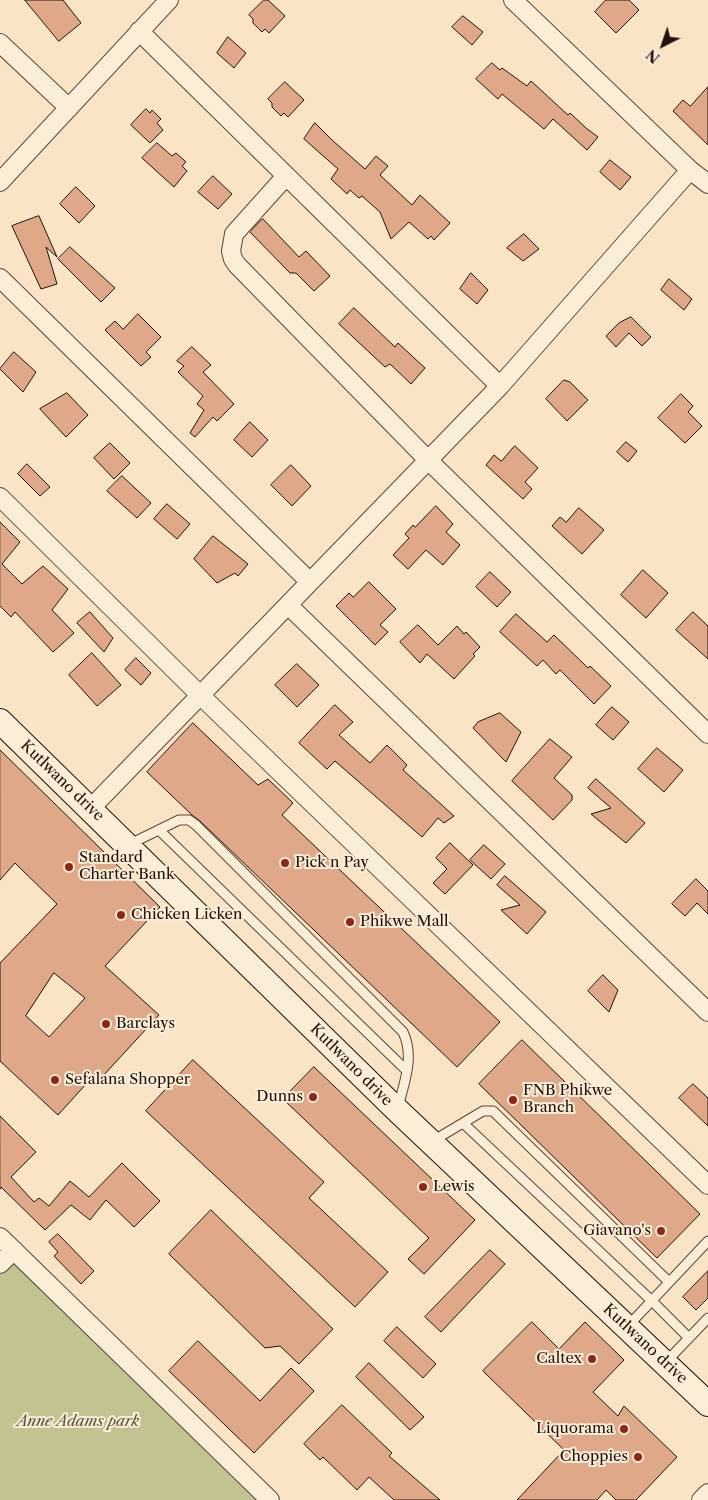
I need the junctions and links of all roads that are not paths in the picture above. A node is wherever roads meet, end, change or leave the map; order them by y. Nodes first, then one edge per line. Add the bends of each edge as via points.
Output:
1 (169, 0) edge
2 (513, 0) edge
3 (139, 31) junction
4 (0, 43) edge
5 (69, 108) junction
6 (690, 170) junction
7 (286, 176) junction
8 (0, 182) edge
9 (708, 184) edge
10 (0, 278) edge
11 (500, 386) junction
12 (428, 460) junction
13 (0, 496) edge
14 (310, 582) junction
15 (288, 605) junction
16 (200, 695) junction
17 (0, 721) edge
18 (708, 734) edge
19 (90, 809) junction
20 (159, 830) junction
21 (128, 845) junction
22 (708, 1012) edge
23 (407, 1071) junction
24 (397, 1110) junction
25 (463, 1123) junction
26 (430, 1142) junction
27 (708, 1185) edge
28 (0, 1237) edge
29 (708, 1240) edge
30 (14, 1250) junction
31 (0, 1264) edge
32 (669, 1282) junction
33 (652, 1300) junction
34 (708, 1318) edge
35 (627, 1327) junction
36 (689, 1338) junction
37 (665, 1363) junction
38 (708, 1404) edge
39 (708, 1493) edge
40 (270, 1500) edge
41 (701, 1500) edge

1 - 3 street
2 - 6 street
3 - 5 street
3 - 7 street
4 - 5 street
5 - 8 street
6 - 9 street
6 - 11 street
7 - 11 street
7 - 12 street via 234,234 231,244 233,259
10 - 14 street
11 - 12 street
12 - 14 street
12 - 18 street
13 - 16 street
14 - 15 street
15 - 16 street
15 - 22 street
16 - 19 street
16 - 27 street
17 - 19 street, Kutlwano drive
19 - 21 street, Kutlwano drive
20 - 21 lane
20 - 23 lane
20 - 23 lane via 179,820 189,820 196,825 403,1032 410,1060
21 - 24 street, Kutlwano drive
23 - 24 lane
24 - 26 street, Kutlwano drive
25 - 26 lane
25 - 32 lane via 483,1112 493,1111
25 - 33 lane
26 - 35 street, Kutlwano drive
28 - 30 street
29 - 32 lane
30 - 31 street
30 - 40 street
32 - 33 lane
33 - 35 lane
33 - 36 lane
34 - 36 lane
35 - 37 street, Kutlwano drive
36 - 37 lane
37 - 38 street, Kutlwano drive
39 - 41 street

